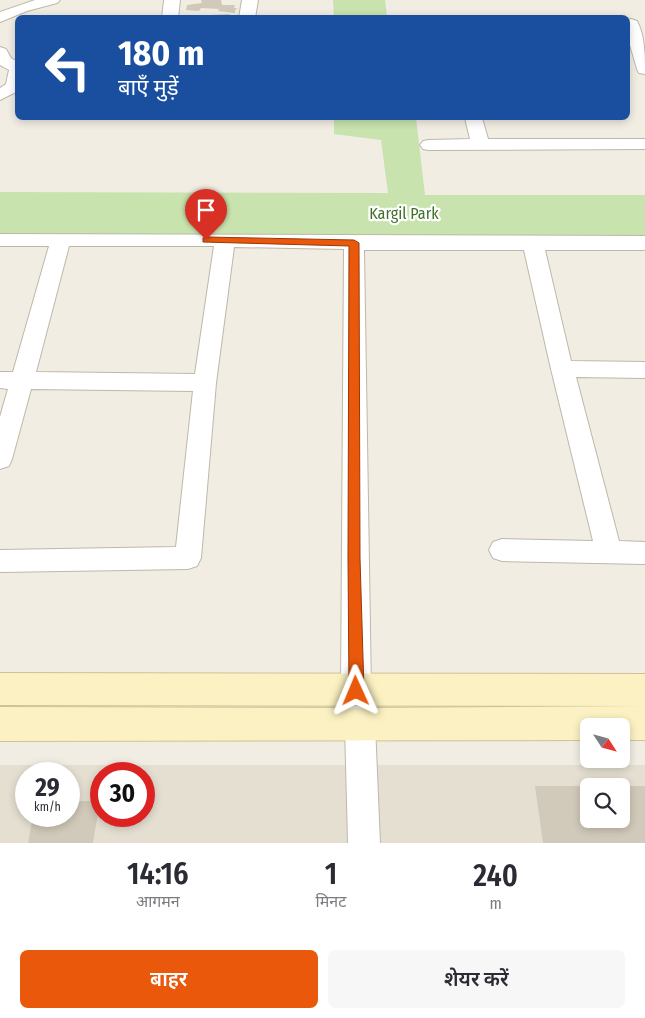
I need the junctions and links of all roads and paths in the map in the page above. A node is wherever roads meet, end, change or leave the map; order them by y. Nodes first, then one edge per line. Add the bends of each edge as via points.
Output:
1 (172, 0) edge
2 (250, 0) edge
3 (46, 1) edge
4 (39, 15) edge
5 (170, 15) edge
6 (248, 15) edge
7 (0, 17) edge
8 (634, 24) edge
9 (0, 52) edge
10 (630, 69) edge
11 (645, 69) edge
12 (13, 81) edge
13 (474, 120) edge
14 (645, 144) edge
15 (429, 145) dead end
16 (480, 145) junction
17 (0, 240) edge
18 (60, 240) junction
19 (225, 240) junction
20 (354, 243) junction
21 (533, 243) junction
22 (645, 243) edge
23 (562, 369) junction
24 (645, 370) edge
25 (10, 380) edge
26 (206, 384) junction
27 (0, 458) edge
28 (502, 550) dead end
29 (609, 552) junction
30 (645, 553) edge
31 (0, 561) edge
32 (0, 690) edge
33 (645, 690) edge
34 (356, 691) junction
35 (645, 723) edge
36 (0, 724) edge
37 (360, 725) junction
38 (364, 843) edge

1 - 5 street
2 - 6 street
3 - 4 street
3 - 7 street
8 - 11 street
9 - 12 street
10 - 11 street
13 - 16 street
14 - 16 street
15 - 16 street
17 - 18 street
18 - 19 street
18 - 25 street
19 - 20 street
19 - 26 street
20 - 21 street
20 - 34 street
21 - 22 street
21 - 23 street
23 - 24 street
23 - 29 street
25 - 26 street
25 - 27 street
26 - 31 street via 188,558
28 - 29 street
29 - 30 street
32 - 34 main road
33 - 34 main road
34 - 37 street
35 - 37 main road
36 - 37 main road
37 - 38 street

